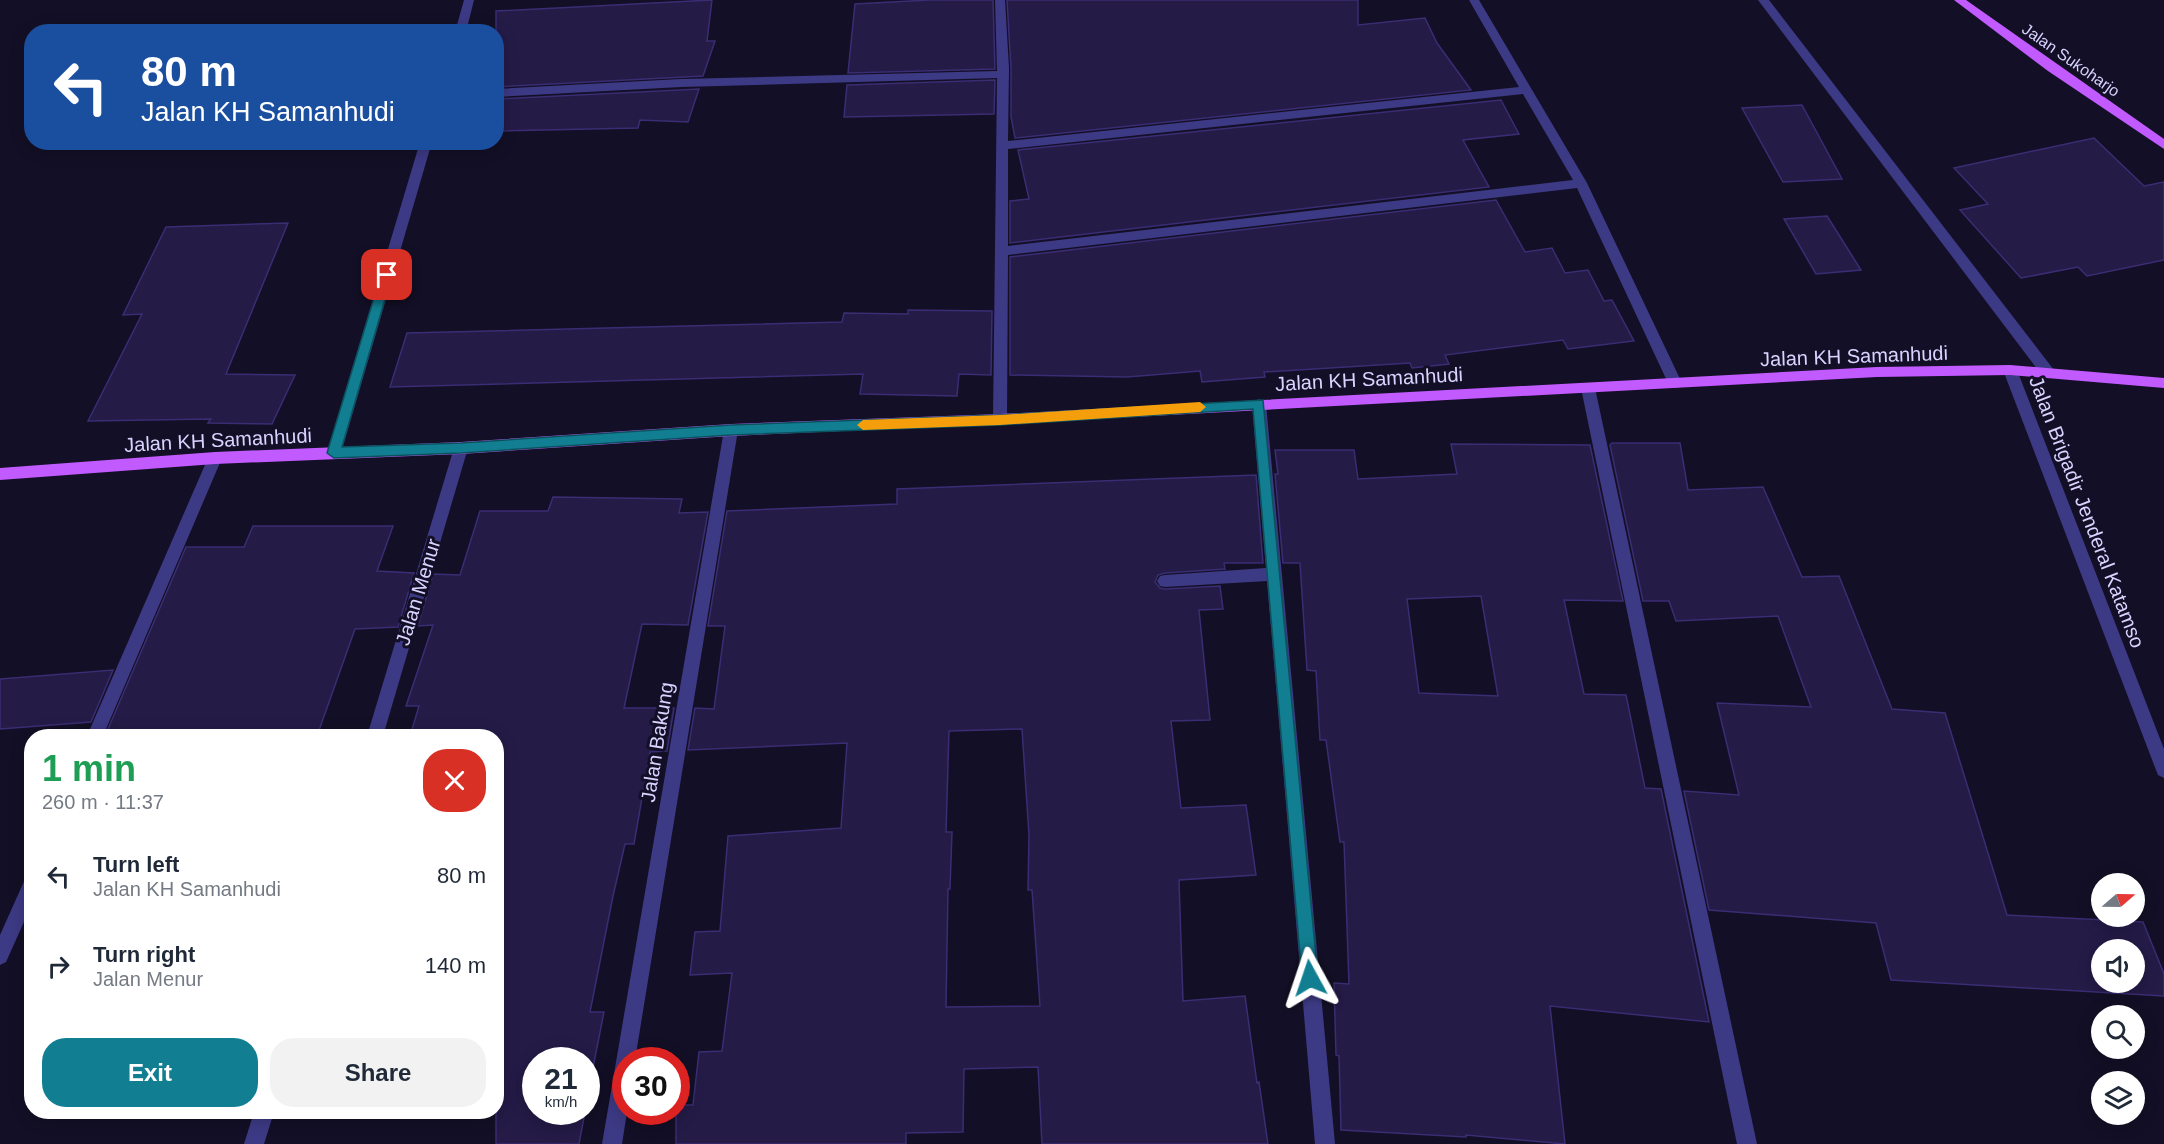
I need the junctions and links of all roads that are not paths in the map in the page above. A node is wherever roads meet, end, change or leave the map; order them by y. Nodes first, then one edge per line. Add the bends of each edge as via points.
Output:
1 (469, 0) edge
2 (1000, 0) edge
3 (1474, 0) edge
4 (1763, 0) edge
5 (1959, 0) edge
6 (462, 24) edge
7 (1003, 74) junction
8 (1526, 90) junction
9 (504, 93) edge
10 (2164, 145) edge
11 (1002, 146) junction
12 (424, 150) edge
13 (1581, 183) junction
14 (1002, 251) junction
15 (2010, 370) junction
16 (2049, 374) junction
17 (2164, 382) edge
18 (1675, 383) junction
19 (1588, 388) junction
20 (1259, 404) junction
21 (1000, 420) junction
22 (731, 430) junction
23 (461, 448) junction
24 (334, 453) junction
25 (215, 458) junction
26 (0, 474) edge
27 (1274, 574) junction
28 (1164, 581) dead end
29 (98, 729) edge
30 (377, 729) edge
31 (2164, 770) edge
32 (24, 901) edge
33 (0, 956) edge
34 (628, 1047) edge
35 (262, 1119) edge
36 (615, 1125) edge
37 (254, 1144) edge
38 (612, 1144) edge
39 (1324, 1144) edge
40 (1747, 1144) edge

1 - 6 street
2 - 7 street
3 - 8 street
4 - 16 street
5 - 10 main road, Jalan Sukoharjo
7 - 9 street
7 - 11 street
8 - 11 street
8 - 13 street
11 - 14 street
12 - 24 street
13 - 14 street
13 - 18 street
14 - 21 street
15 - 16 main road, Jalan KH Samanhudi
15 - 18 main road, Jalan KH Samanhudi via 1877,372
15 - 31 street, Jalan Brigadir Jenderal Katamso
16 - 17 main road, Jalan KH Samanhudi
18 - 19 main road, Jalan KH Samanhudi
19 - 20 main road, Jalan KH Samanhudi
19 - 40 street
20 - 21 main road, Jalan KH Samanhudi
20 - 27 street
21 - 22 main road, Jalan KH Samanhudi
22 - 23 main road, Jalan KH Samanhudi
22 - 34 street, Jalan Bakung
23 - 24 main road, Jalan KH Samanhudi
23 - 30 street, Jalan Menur
24 - 25 main road, Jalan KH Samanhudi
25 - 26 main road, Jalan KH Samanhudi
25 - 29 street
27 - 28 street
27 - 39 street
32 - 33 street
35 - 37 street
36 - 38 street

